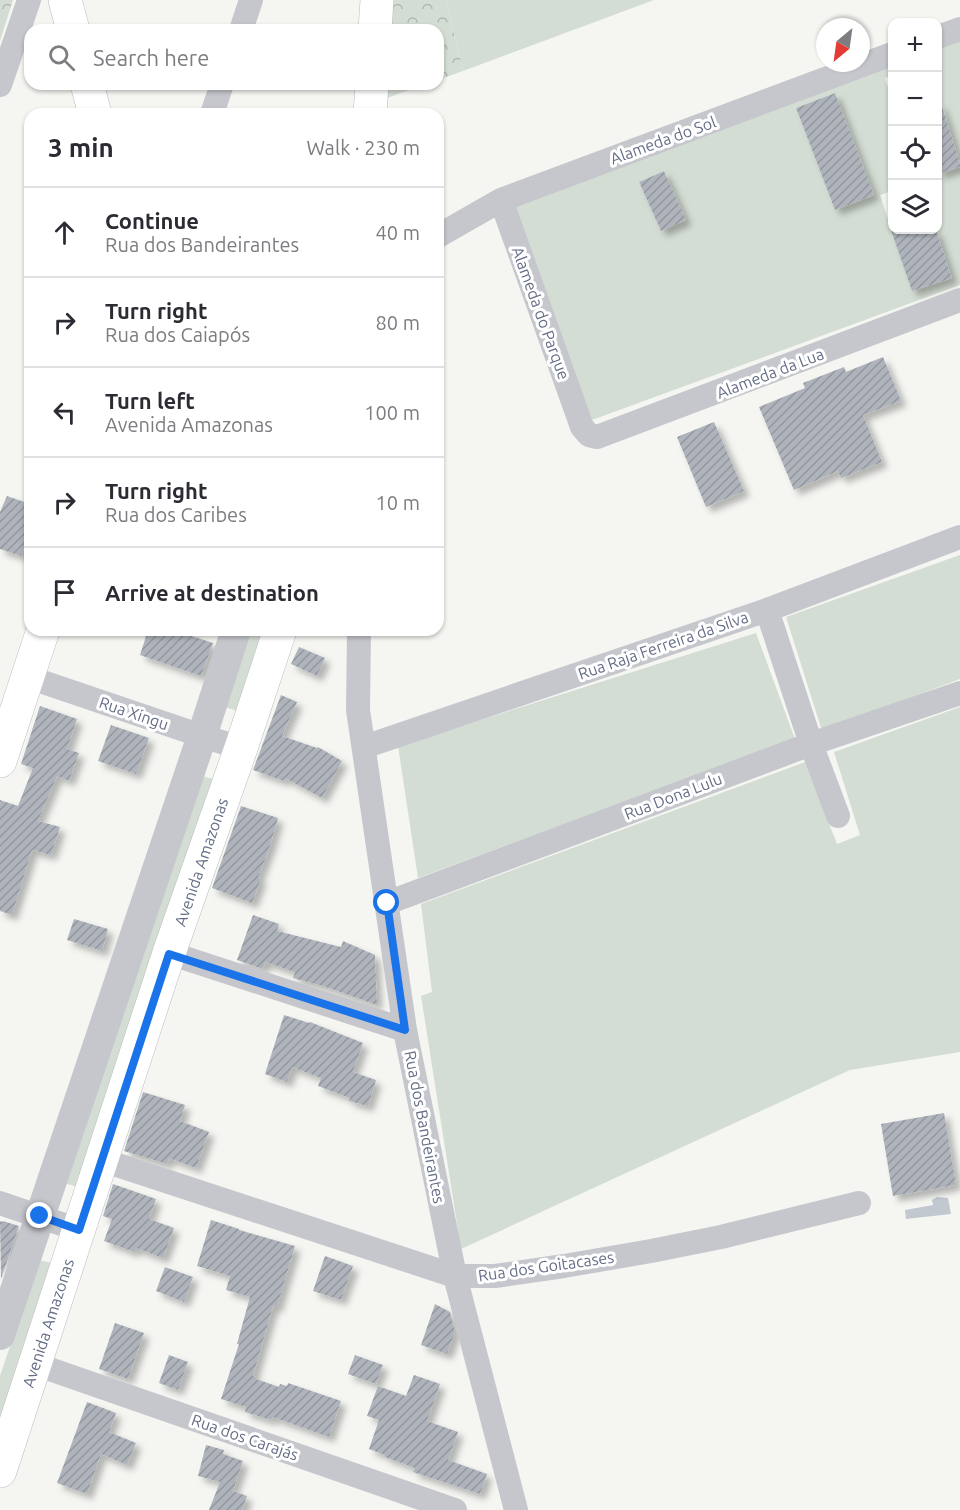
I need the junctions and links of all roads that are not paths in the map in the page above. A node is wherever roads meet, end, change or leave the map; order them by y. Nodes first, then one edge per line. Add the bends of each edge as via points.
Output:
1 (29, 0) edge
2 (65, 0) edge
3 (251, 0) edge
4 (376, 0) edge
5 (71, 24) edge
6 (243, 24) edge
7 (375, 24) edge
8 (960, 29) edge
9 (942, 36) edge
10 (888, 55) edge
11 (0, 85) edge
12 (89, 90) edge
13 (220, 90) edge
14 (372, 90) edge
15 (93, 108) edge
16 (214, 108) edge
17 (370, 108) edge
18 (501, 200) junction
19 (444, 233) edge
20 (960, 300) edge
21 (582, 427) joint
22 (960, 537) edge
23 (767, 610) junction
24 (41, 636) edge
25 (234, 636) edge
26 (278, 636) edge
27 (359, 636) edge
28 (28, 677) junction
29 (960, 693) edge
30 (202, 736) junction
31 (811, 744) junction
32 (364, 747) junction
33 (241, 748) junction
34 (0, 761) edge
35 (838, 816) dead end
36 (387, 903) junction
37 (169, 954) junction
38 (405, 1030) junction
39 (102, 1160) junction
40 (0, 1203) edge
41 (859, 1203) dead end
42 (40, 1216) junction
43 (79, 1230) junction
44 (455, 1276) junction
45 (0, 1335) edge
46 (35, 1364) junction
47 (0, 1471) edge
48 (455, 1510) edge
49 (516, 1510) edge

1 - 11 street
2 - 5 main road
3 - 6 street
4 - 7 main road
8 - 9 street
10 - 18 street, Alameda do Sol
12 - 15 main road
13 - 16 street
14 - 17 main road
18 - 19 street, Alameda do Sol
18 - 21 street, Alameda do Parque
20 - 21 street, Alameda da Lua via 607,435 589,435
22 - 23 street, Rua Raja Ferreira da Silva
23 - 31 street
23 - 32 street, Rua Raja Ferreira da Silva
24 - 28 main road
25 - 30 street
26 - 33 main road, Avenida Amazonas
27 - 32 street, Rua dos Bandeirantes via 358,710
28 - 30 street, Rua Xingu
28 - 34 main road
29 - 31 street, Rua Dona Lulu
30 - 33 street, Rua Xingu
30 - 42 street
31 - 35 street
31 - 36 street, Rua Dona Lulu
32 - 36 street, Rua dos Bandeirantes
33 - 37 main road, Avenida Amazonas
36 - 38 street, Rua dos Bandeirantes
37 - 38 street
37 - 39 main road, Avenida Amazonas
38 - 44 street, Rua dos Bandeirantes
39 - 43 main road, Avenida Amazonas
39 - 44 street, Rua dos Goitacases
40 - 42 street
41 - 44 street, Rua dos Goitacases via 651,1251 495,1276
42 - 43 street
42 - 45 street
43 - 46 main road, Avenida Amazonas
44 - 49 street, Rua dos Bandeirantes
46 - 47 main road, Avenida Amazonas
46 - 48 street, Rua dos Carajás

